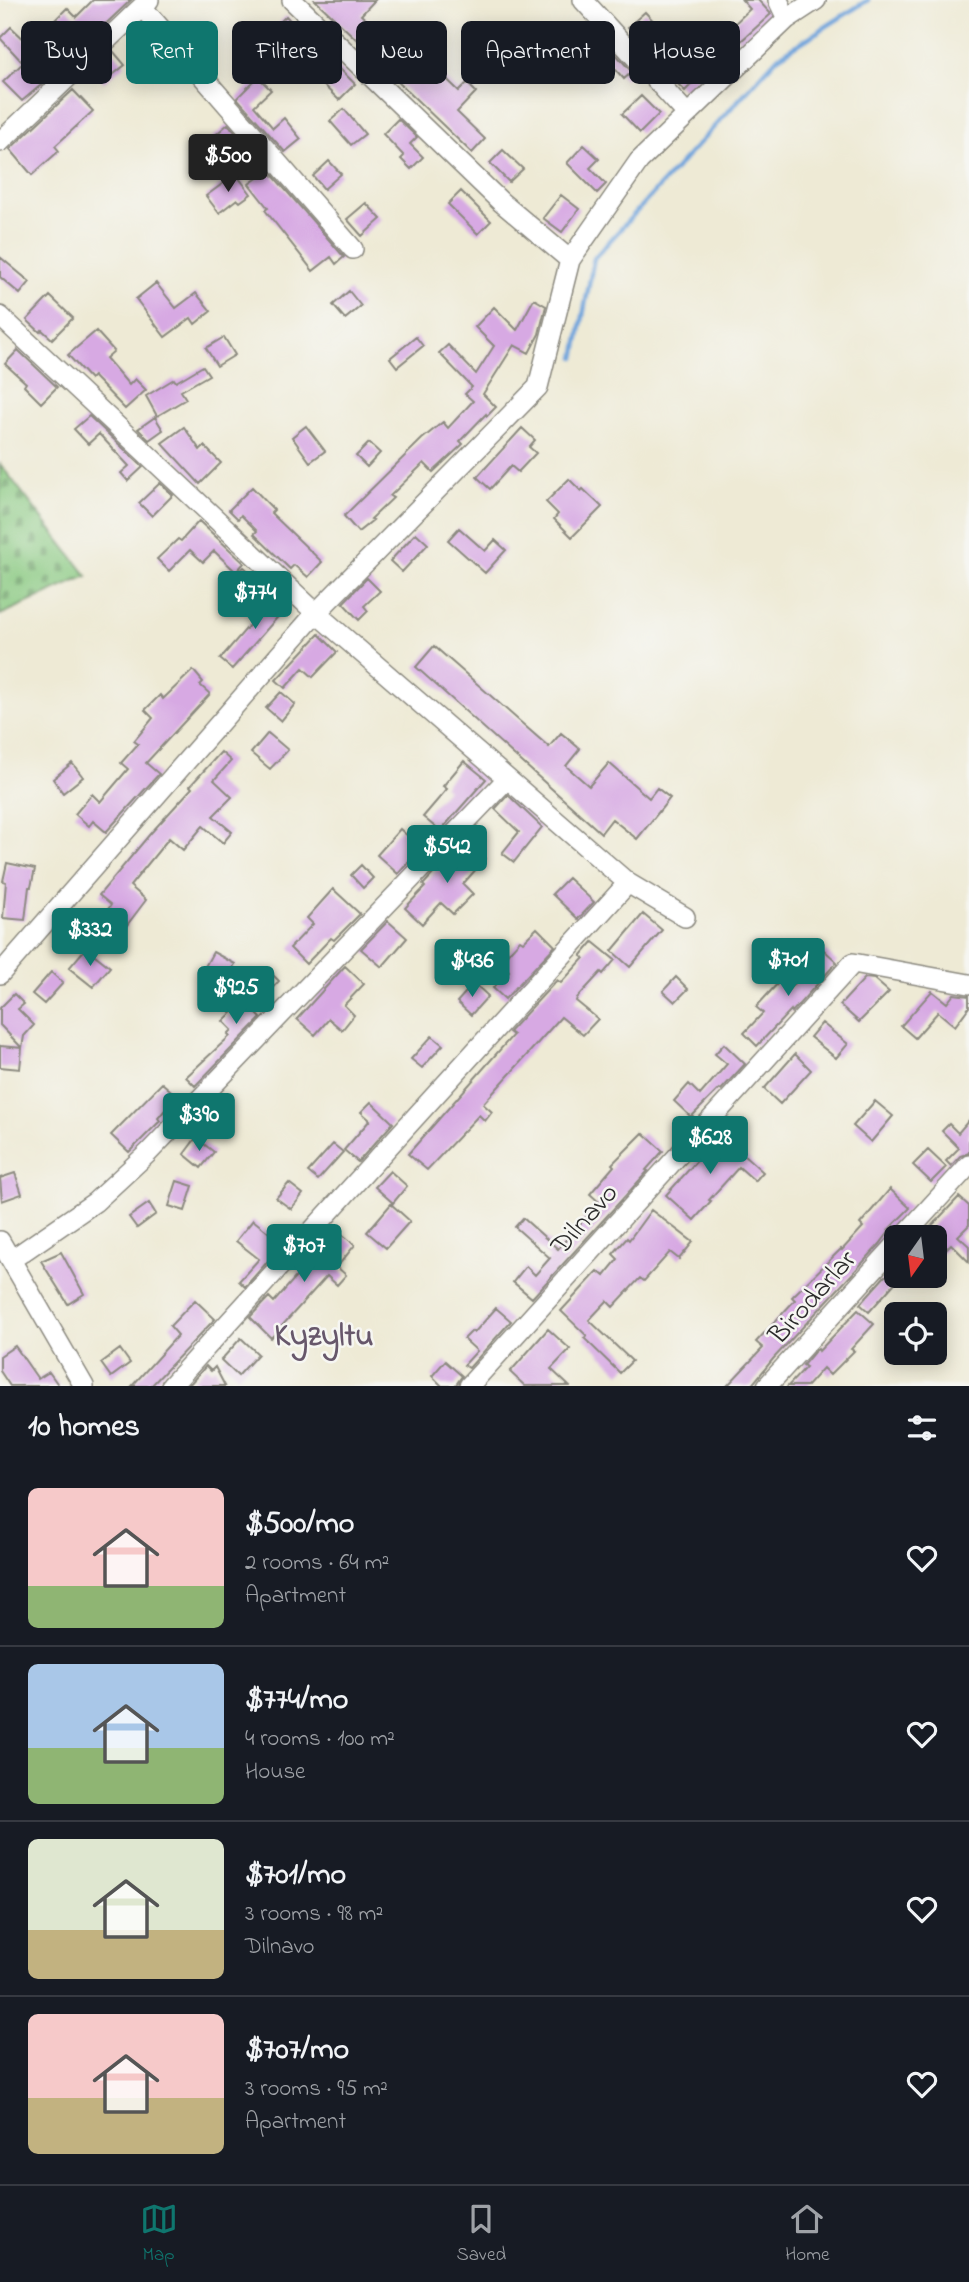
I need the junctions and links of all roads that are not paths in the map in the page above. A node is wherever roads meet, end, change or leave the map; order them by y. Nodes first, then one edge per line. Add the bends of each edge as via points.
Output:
1 (292, 0) edge
2 (583, 0) edge
3 (778, 0) edge
4 (816, 0) edge
5 (146, 3) edge
6 (787, 19) junction
7 (687, 114) junction
8 (0, 142) edge
9 (353, 249) dead end
10 (570, 260) junction
11 (0, 316) edge
12 (316, 613) junction
13 (507, 779) junction
14 (628, 883) junction
15 (685, 916) dead end
16 (0, 974) edge
17 (969, 984) edge
18 (969, 1165) edge
19 (914, 1225) edge
20 (0, 1241) edge
21 (884, 1258) edge
22 (11, 1260) junction
23 (83, 1386) edge
24 (171, 1386) edge
25 (469, 1386) edge
26 (767, 1386) edge

1 - 10 street via 501,202
2 - 7 street
3 - 6 street
4 - 6 street
5 - 8 street
5 - 9 street
6 - 7 street
7 - 10 street via 639,161
10 - 12 street via 538,387
11 - 12 street
12 - 13 street
12 - 16 street
13 - 14 street
13 - 22 street via 148,1153 95,1202
14 - 15 street
14 - 24 street
17 - 25 street, Dilnavo via 853,963
18 - 19 street
20 - 22 street
21 - 26 street, Birodarlar
22 - 23 street

